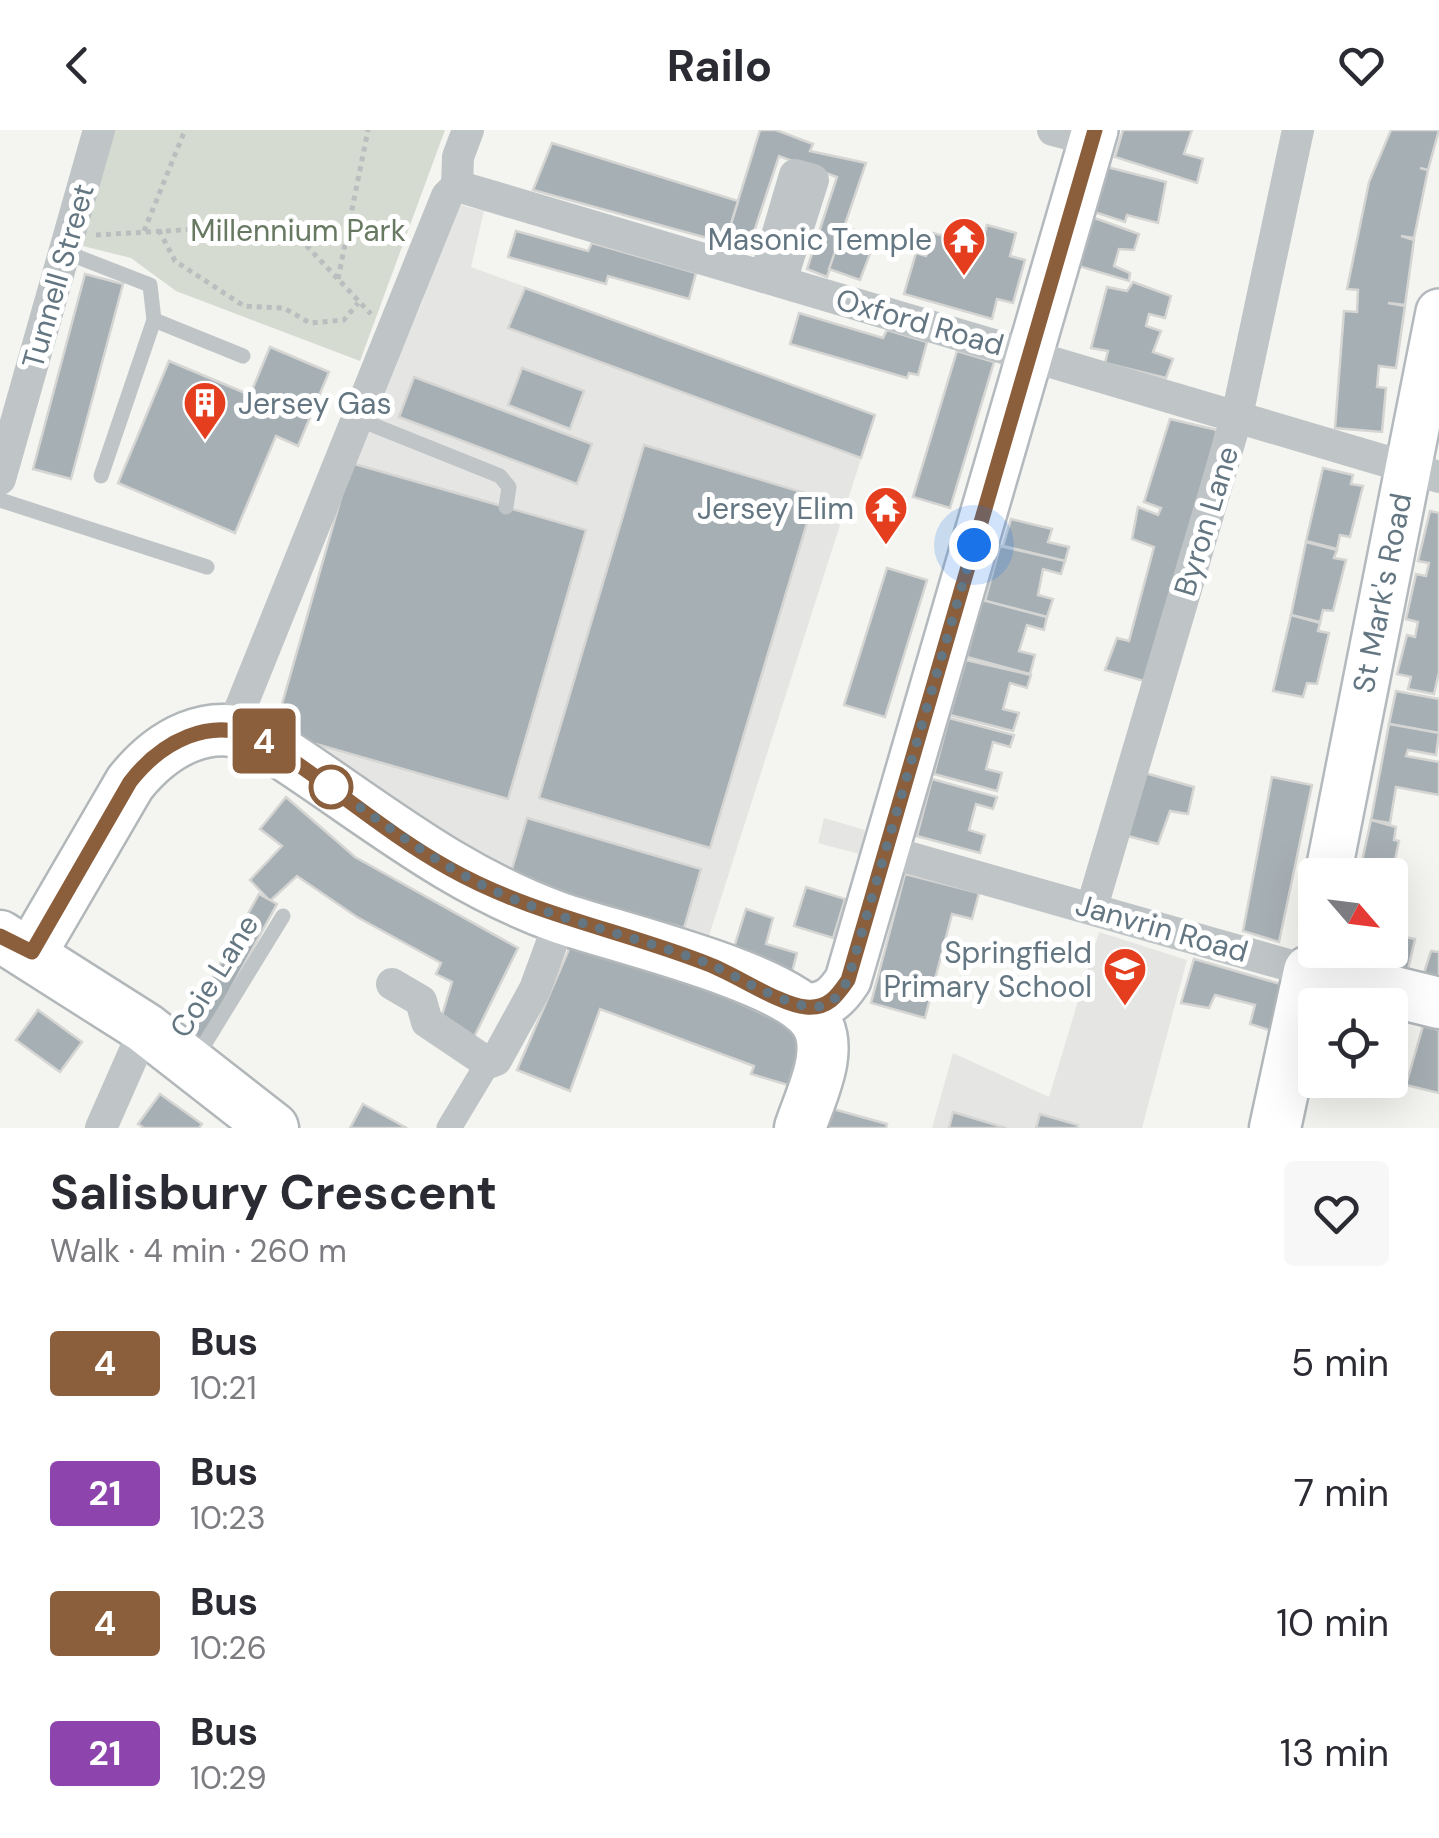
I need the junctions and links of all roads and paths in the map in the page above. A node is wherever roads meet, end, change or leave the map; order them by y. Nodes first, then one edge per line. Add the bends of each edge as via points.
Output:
1 (99, 130) edge
2 (185, 130) edge
3 (368, 130) edge
4 (468, 130) edge
5 (1298, 130) edge
6 (1080, 133) edge
7 (457, 186) junction
8 (159, 230) junction
9 (144, 231) junction
10 (76, 244) junction
11 (338, 279) junction
12 (358, 303) junction
13 (1439, 312) edge
14 (154, 320) junction
15 (393, 332) junction
16 (1030, 354) junction
17 (243, 356) dead end
18 (1237, 416) junction
19 (358, 419) junction
20 (1423, 472) edge
21 (101, 476) dead end
22 (0, 478) edge
23 (0, 500) edge
24 (506, 507) dead end
25 (207, 567) dead end
26 (232, 729) junction
27 (886, 851) junction
28 (1332, 858) edge
29 (1092, 906) junction
30 (283, 916) dead end
31 (561, 918) junction
32 (16, 944) edge
33 (1298, 954) edge
34 (1310, 968) edge
35 (1342, 968) edge
36 (392, 984) dead end
37 (1439, 1003) edge
38 (803, 1007) junction
39 (145, 1028) junction
40 (488, 1063) junction
41 (192, 1064) junction
42 (101, 1128) edge
43 (274, 1128) edge
44 (449, 1128) edge
45 (800, 1128) edge
46 (1275, 1128) edge

1 - 10 street, Tunnell Street
2 - 9 path
3 - 11 path
4 - 7 street
5 - 18 street, Byron Lane
6 - 16 main road
7 - 15 street via 447,196
7 - 16 street, Oxford Road
8 - 9 path
8 - 11 path via 286,224
8 - 12 path via 175,261 244,306 284,308 327,323 344,320
9 - 10 path
10 - 14 lane via 150,285
10 - 22 street, Tunnell Street
11 - 12 path
12 - 15 path
13 - 20 main road, St Mark's Road
14 - 17 lane
14 - 21 lane
15 - 19 street
16 - 18 street, Oxford Road
16 - 27 main road
18 - 20 street, Oxford Road
18 - 29 street, Byron Lane
19 - 24 lane via 500,476 509,487
19 - 26 street
20 - 28 main road, St Mark's Road
23 - 25 lane
26 - 31 main road via 288,756 449,869
26 - 32 main road via 183,738 148,760
27 - 29 street, Janvrin Road
27 - 38 main road via 848,980 824,1006
29 - 33 street, Janvrin Road
30 - 41 lane, Coie Lane
31 - 38 main road via 708,964
31 - 40 street via 535,989 496,1060
32 - 39 main road
34 - 46 main road
35 - 37 main road, Janvrin Road
36 - 40 street via 421,1001 427,1022
38 - 45 main road via 822,1042
39 - 41 main road
39 - 42 street
40 - 44 street
41 - 43 main road

